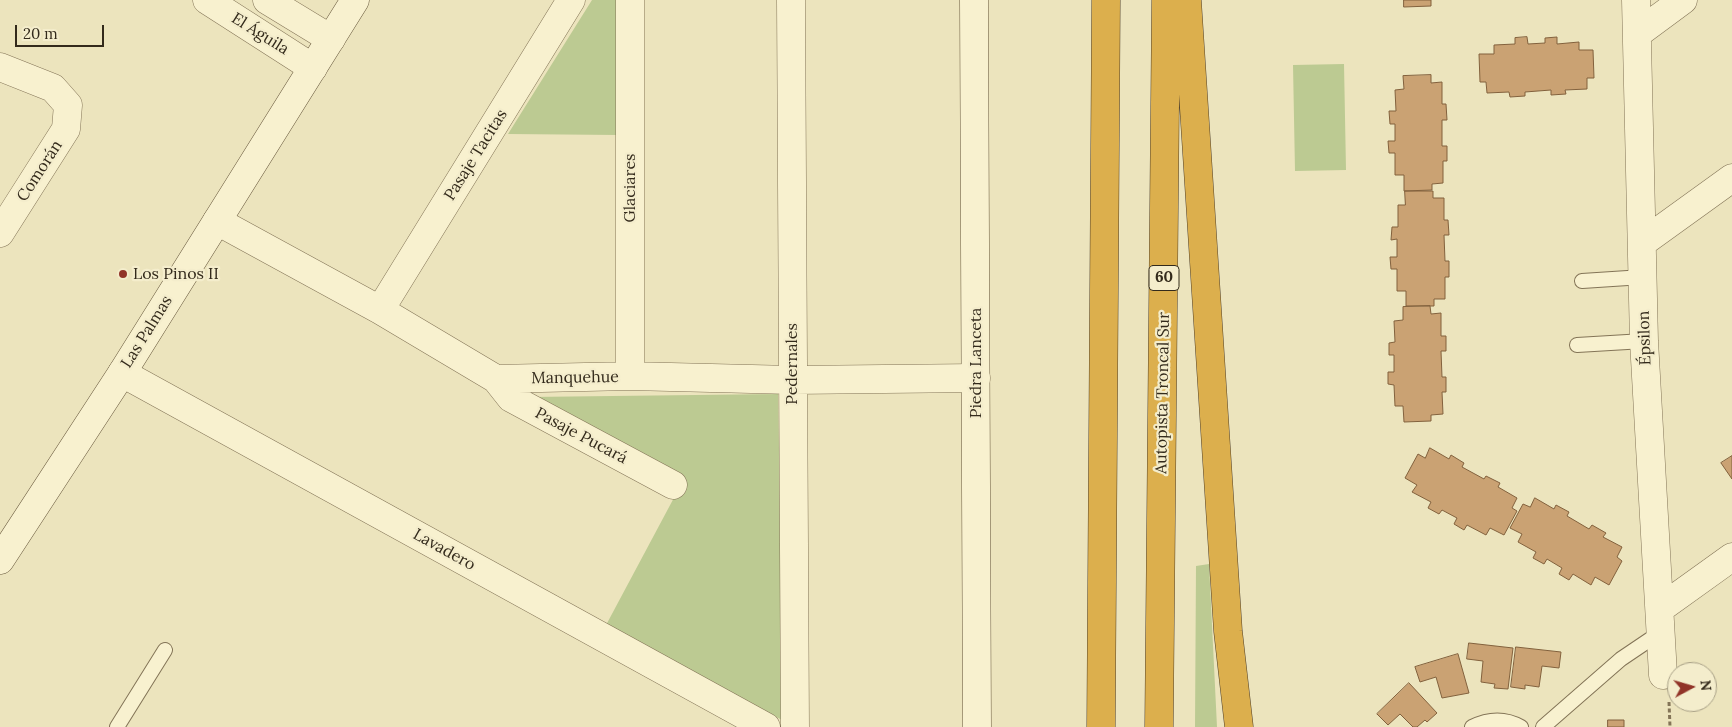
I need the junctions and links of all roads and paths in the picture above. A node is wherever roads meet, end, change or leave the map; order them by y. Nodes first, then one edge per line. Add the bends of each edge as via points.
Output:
1 (207, 0) edge
2 (267, 0) edge
3 (355, 0) edge
4 (571, 0) edge
5 (630, 0) edge
6 (791, 0) edge
7 (974, 0) edge
8 (1106, 0) edge
9 (1166, 0) edge
10 (1187, 0) edge
11 (1636, 0) edge
12 (1683, 0) edge
13 (1637, 34) junction
14 (331, 39) junction
15 (0, 67) edge
16 (313, 68) junction
17 (1732, 178) edge
18 (217, 221) junction
19 (0, 233) edge
20 (1642, 243) junction
21 (1643, 277) junction
22 (1582, 281) dead end
23 (380, 310) junction
24 (1644, 341) junction
25 (1578, 345) dead end
26 (122, 373) junction
27 (630, 376) junction
28 (976, 378) junction
29 (496, 379) junction
30 (792, 380) junction
31 (673, 485) dead end
32 (1732, 557) edge
33 (0, 560) edge
34 (1103, 576) junction
35 (1661, 620) junction
36 (165, 650) dead end
37 (1663, 675) dead end
38 (117, 727) edge
39 (766, 727) edge
40 (795, 727) edge
41 (976, 727) edge
42 (1084, 727) edge
43 (1101, 727) edge
44 (1160, 727) edge
45 (1239, 727) edge
46 (1472, 727) edge
47 (1520, 727) edge
48 (1543, 727) edge

1 - 16 street, El Águila
2 - 14 street, El Águila
3 - 14 street, Las Palmas
4 - 23 street, Pasaje Tacitas
5 - 27 street, Glaciares
6 - 30 street, Pedernales
7 - 28 street, Piedra Lanceta
8 - 34 highway
9 - 44 highway, Autopista Troncal Sur / 60
10 - 45 highway via 1228,631
11 - 13 street, Épsilon
12 - 13 street
13 - 20 street, Épsilon
14 - 16 street, Las Palmas
15 - 19 street, Comorán via 53,88 68,105 66,129
16 - 18 street, Las Palmas
17 - 20 street
18 - 23 street
18 - 26 street, Las Palmas
20 - 21 street, Épsilon
21 - 22 lane
21 - 24 street, Épsilon
23 - 29 street
24 - 25 lane
24 - 35 street, Épsilon
26 - 33 street, Las Palmas
26 - 39 street, Lavadero
27 - 29 street, Manquehue
27 - 30 street, Manquehue
28 - 30 street, Manquehue
28 - 41 street, Piedra Lanceta
29 - 31 street, Pasaje Pucará via 511,398
30 - 40 street, Pedernales
32 - 35 street
34 - 42 highway
34 - 43 highway
35 - 37 street, Épsilon
35 - 48 lane
36 - 38 lane
46 - 47 lane via 1489,721 1502,721

